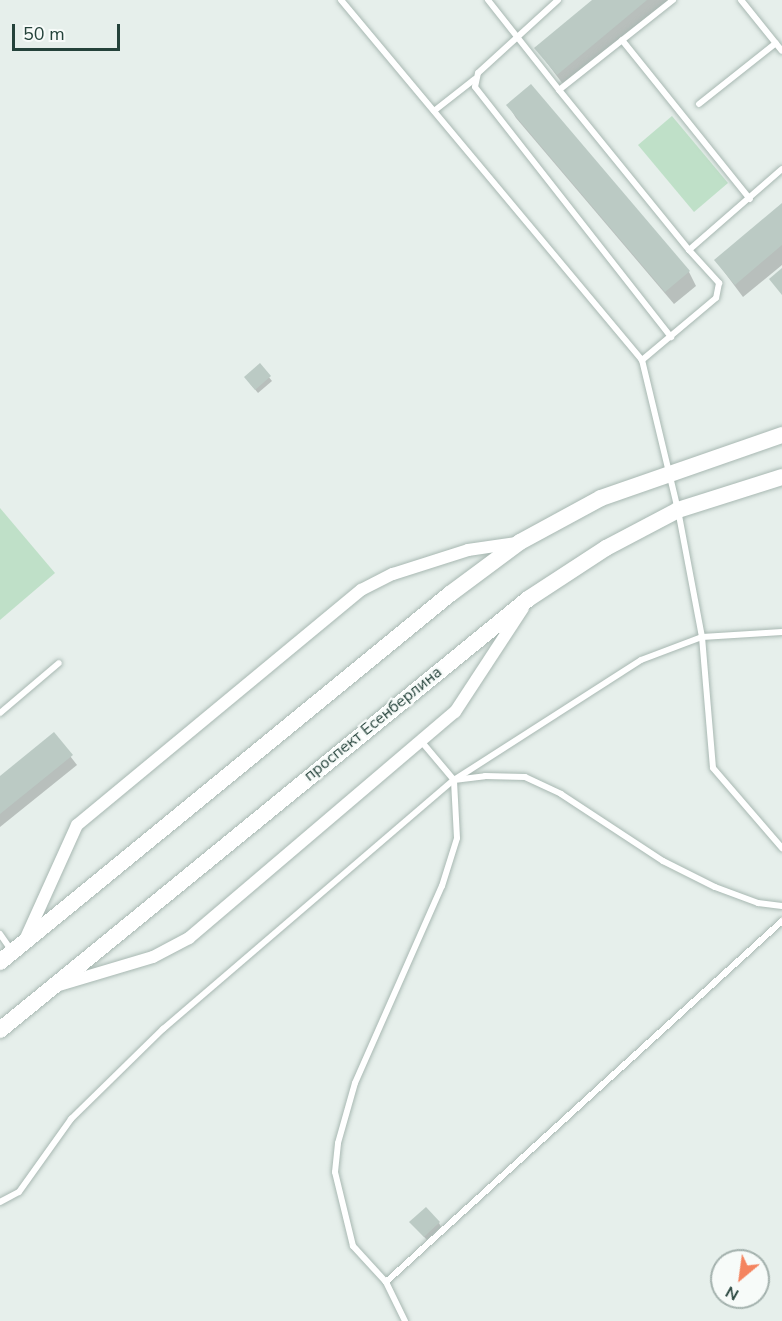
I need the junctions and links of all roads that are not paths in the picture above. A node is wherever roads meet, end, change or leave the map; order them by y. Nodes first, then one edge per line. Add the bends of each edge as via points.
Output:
1 (341, 0) edge
2 (488, 0) edge
3 (558, 0) edge
4 (673, 0) edge
5 (741, 0) edge
6 (515, 36) junction
7 (622, 40) junction
8 (776, 44) junction
9 (782, 51) edge
10 (475, 79) junction
11 (558, 90) junction
12 (699, 104) dead end
13 (434, 111) junction
14 (782, 170) edge
15 (750, 199) junction
16 (689, 250) junction
17 (671, 337) junction
18 (642, 360) junction
19 (782, 435) edge
20 (668, 472) junction
21 (782, 477) edge
22 (678, 510) junction
23 (520, 542) junction
24 (528, 599) junction
25 (782, 632) edge
26 (702, 637) junction
27 (59, 663) dead end
28 (0, 713) edge
29 (421, 741) junction
30 (453, 780) junction
31 (782, 849) edge
32 (782, 906) edge
33 (782, 921) edge
34 (0, 934) edge
35 (12, 952) edge
36 (55, 986) junction
37 (0, 1030) edge
38 (0, 1202) edge
39 (386, 1282) junction
40 (405, 1321) edge

1 - 13 lane
2 - 6 lane
3 - 6 lane
4 - 7 lane
5 - 8 lane
6 - 10 lane
6 - 11 lane
7 - 11 lane
7 - 15 lane
8 - 9 lane
8 - 12 lane
10 - 13 lane
10 - 17 lane via 475,87
11 - 16 lane
13 - 18 lane
14 - 15 lane
15 - 16 lane
16 - 17 lane via 718,283 719,291
17 - 18 lane
18 - 20 lane
19 - 20 street
20 - 22 lane
20 - 23 street via 601,498
21 - 22 street, проспект Есенберлина
22 - 24 street, проспект Есенберлина via 606,548
22 - 26 lane
23 - 35 street via 441,601
23 - 35 street via 468,550 393,574 361,590 77,825
24 - 29 street via 455,712
24 - 36 street, проспект Есенберлина
25 - 26 lane
26 - 30 lane via 641,660
26 - 31 lane via 713,768
27 - 28 lane
29 - 30 lane
29 - 36 street via 189,938 153,957
30 - 32 lane via 525,777 561,794 663,861 715,887 758,903
30 - 38 lane via 311,906 163,1029 70,1119 19,1192
30 - 39 lane via 457,838 442,886 373,1038 338,1143 335,1172 353,1246
33 - 39 lane
34 - 35 lane
36 - 37 street, проспект Есенберлина
39 - 40 lane

